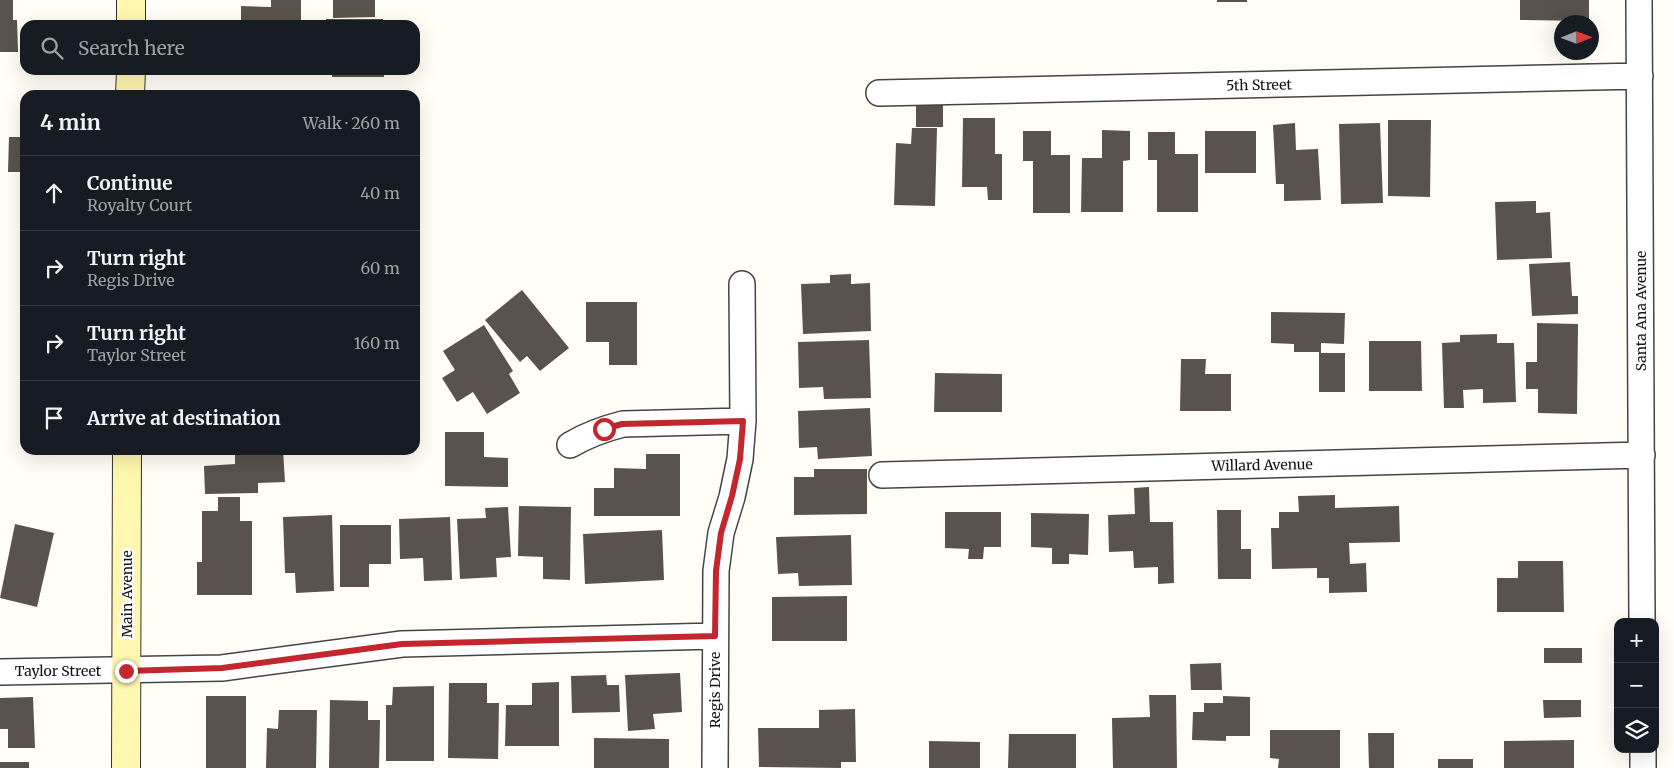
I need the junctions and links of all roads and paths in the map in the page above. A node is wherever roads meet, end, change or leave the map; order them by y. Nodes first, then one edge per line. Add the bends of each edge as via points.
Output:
1 (131, 0) edge
2 (1639, 0) edge
3 (131, 20) edge
4 (131, 75) edge
5 (1640, 76) junction
6 (130, 90) edge
7 (879, 94) dead end
8 (742, 284) dead end
9 (743, 421) junction
10 (570, 445) dead end
11 (127, 455) edge
12 (1642, 455) junction
13 (882, 475) dead end
14 (1642, 618) edge
15 (715, 636) junction
16 (126, 671) junction
17 (0, 672) edge
18 (1643, 753) edge
19 (126, 768) edge
20 (715, 768) edge
21 (1643, 768) edge

1 - 3 street
2 - 5 street, Santa Ana Avenue
4 - 6 street
5 - 7 street, 5th Street
5 - 12 street, Santa Ana Avenue
8 - 9 street, Regis Drive
9 - 10 street via 622,424
9 - 15 street, Regis Drive via 740,459 721,533 716,571
11 - 16 street, Main Avenue
12 - 13 street, Willard Avenue
12 - 14 street, Santa Ana Avenue
15 - 16 street, Taylor Street via 402,644 222,668
15 - 20 street, Regis Drive
16 - 17 street, Taylor Street
16 - 19 street, Main Avenue
18 - 21 street

